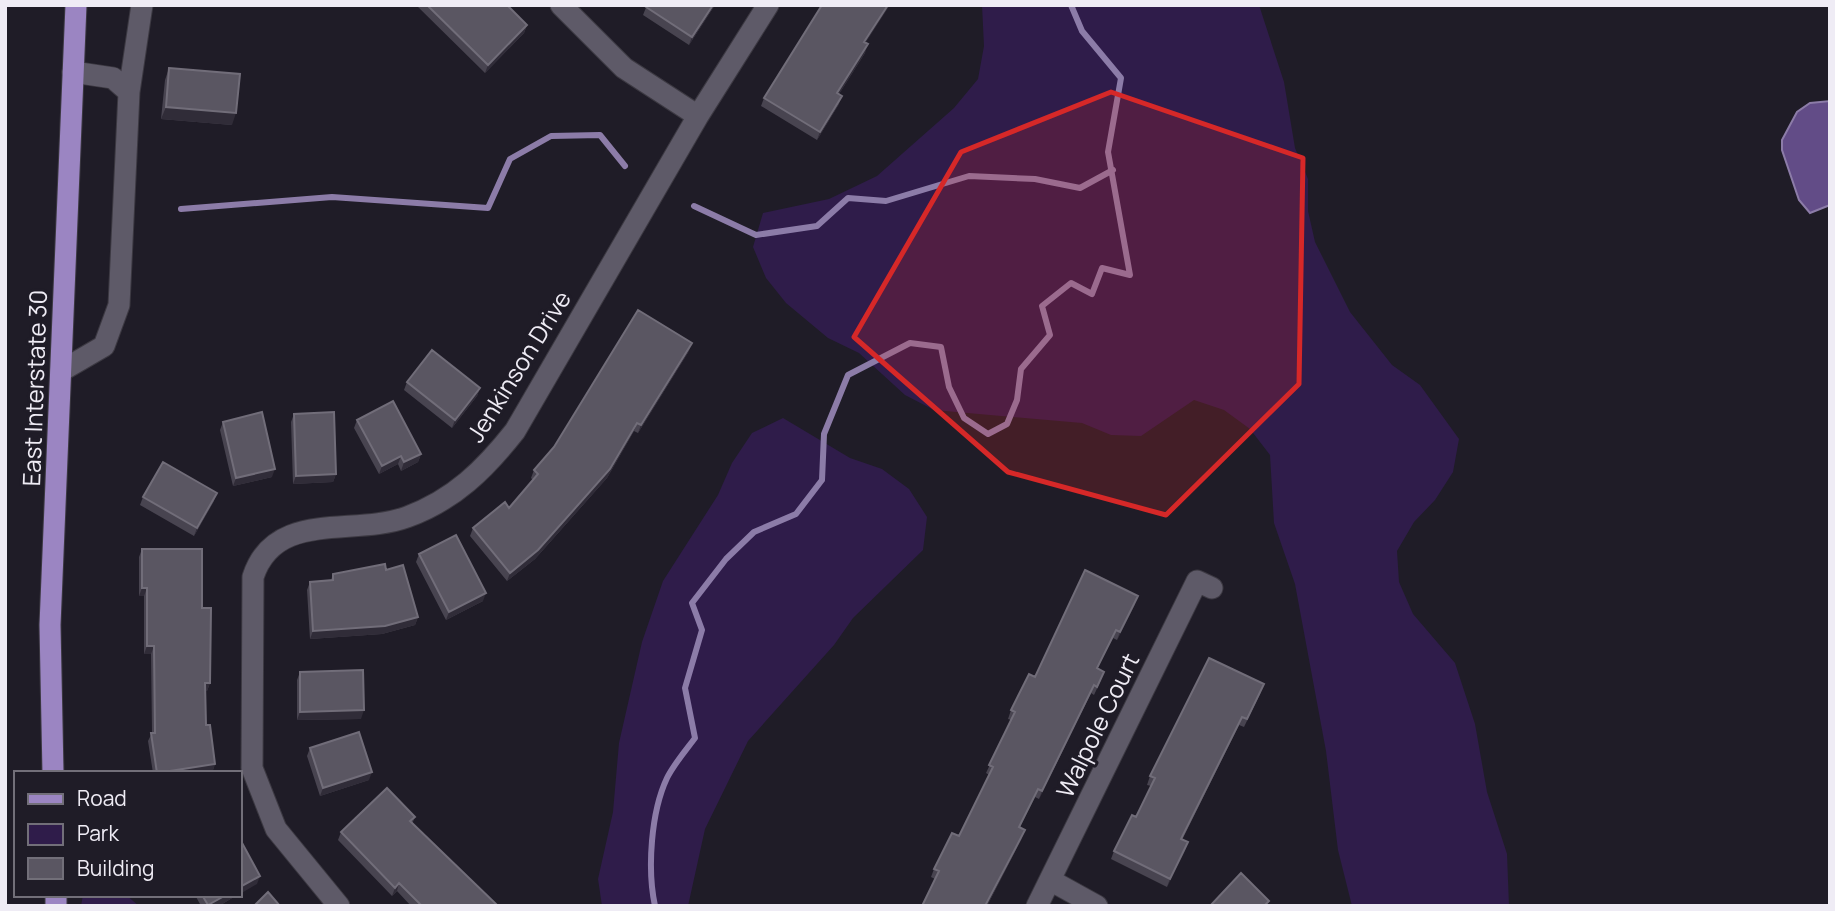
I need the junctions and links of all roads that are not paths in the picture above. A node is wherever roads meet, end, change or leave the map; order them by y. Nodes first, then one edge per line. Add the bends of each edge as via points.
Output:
1 (76, 5) edge
2 (142, 5) edge
3 (561, 5) edge
4 (768, 5) edge
5 (73, 72) junction
6 (128, 92) junction
7 (698, 116) junction
8 (61, 370) junction
9 (1212, 588) dead end
10 (53, 771) edge
11 (1050, 880) junction
12 (339, 906) edge
13 (1037, 906) edge
14 (1097, 906) edge

1 - 5 main road, East Interstate 30
2 - 6 street
3 - 7 street via 624,68
4 - 7 street, Jenkinson Drive
5 - 6 street via 113,78
5 - 8 main road, East Interstate 30
6 - 8 street via 119,305 104,346
7 - 12 street, Jenkinson Drive via 514,430 490,462 461,489 406,518 372,526 299,531 268,546 258,561 253,576 251,768 276,829
8 - 10 main road, East Interstate 30 via 50,625
9 - 11 street, Walpole Court via 1197,581
11 - 13 street, Walpole Court
11 - 14 street

